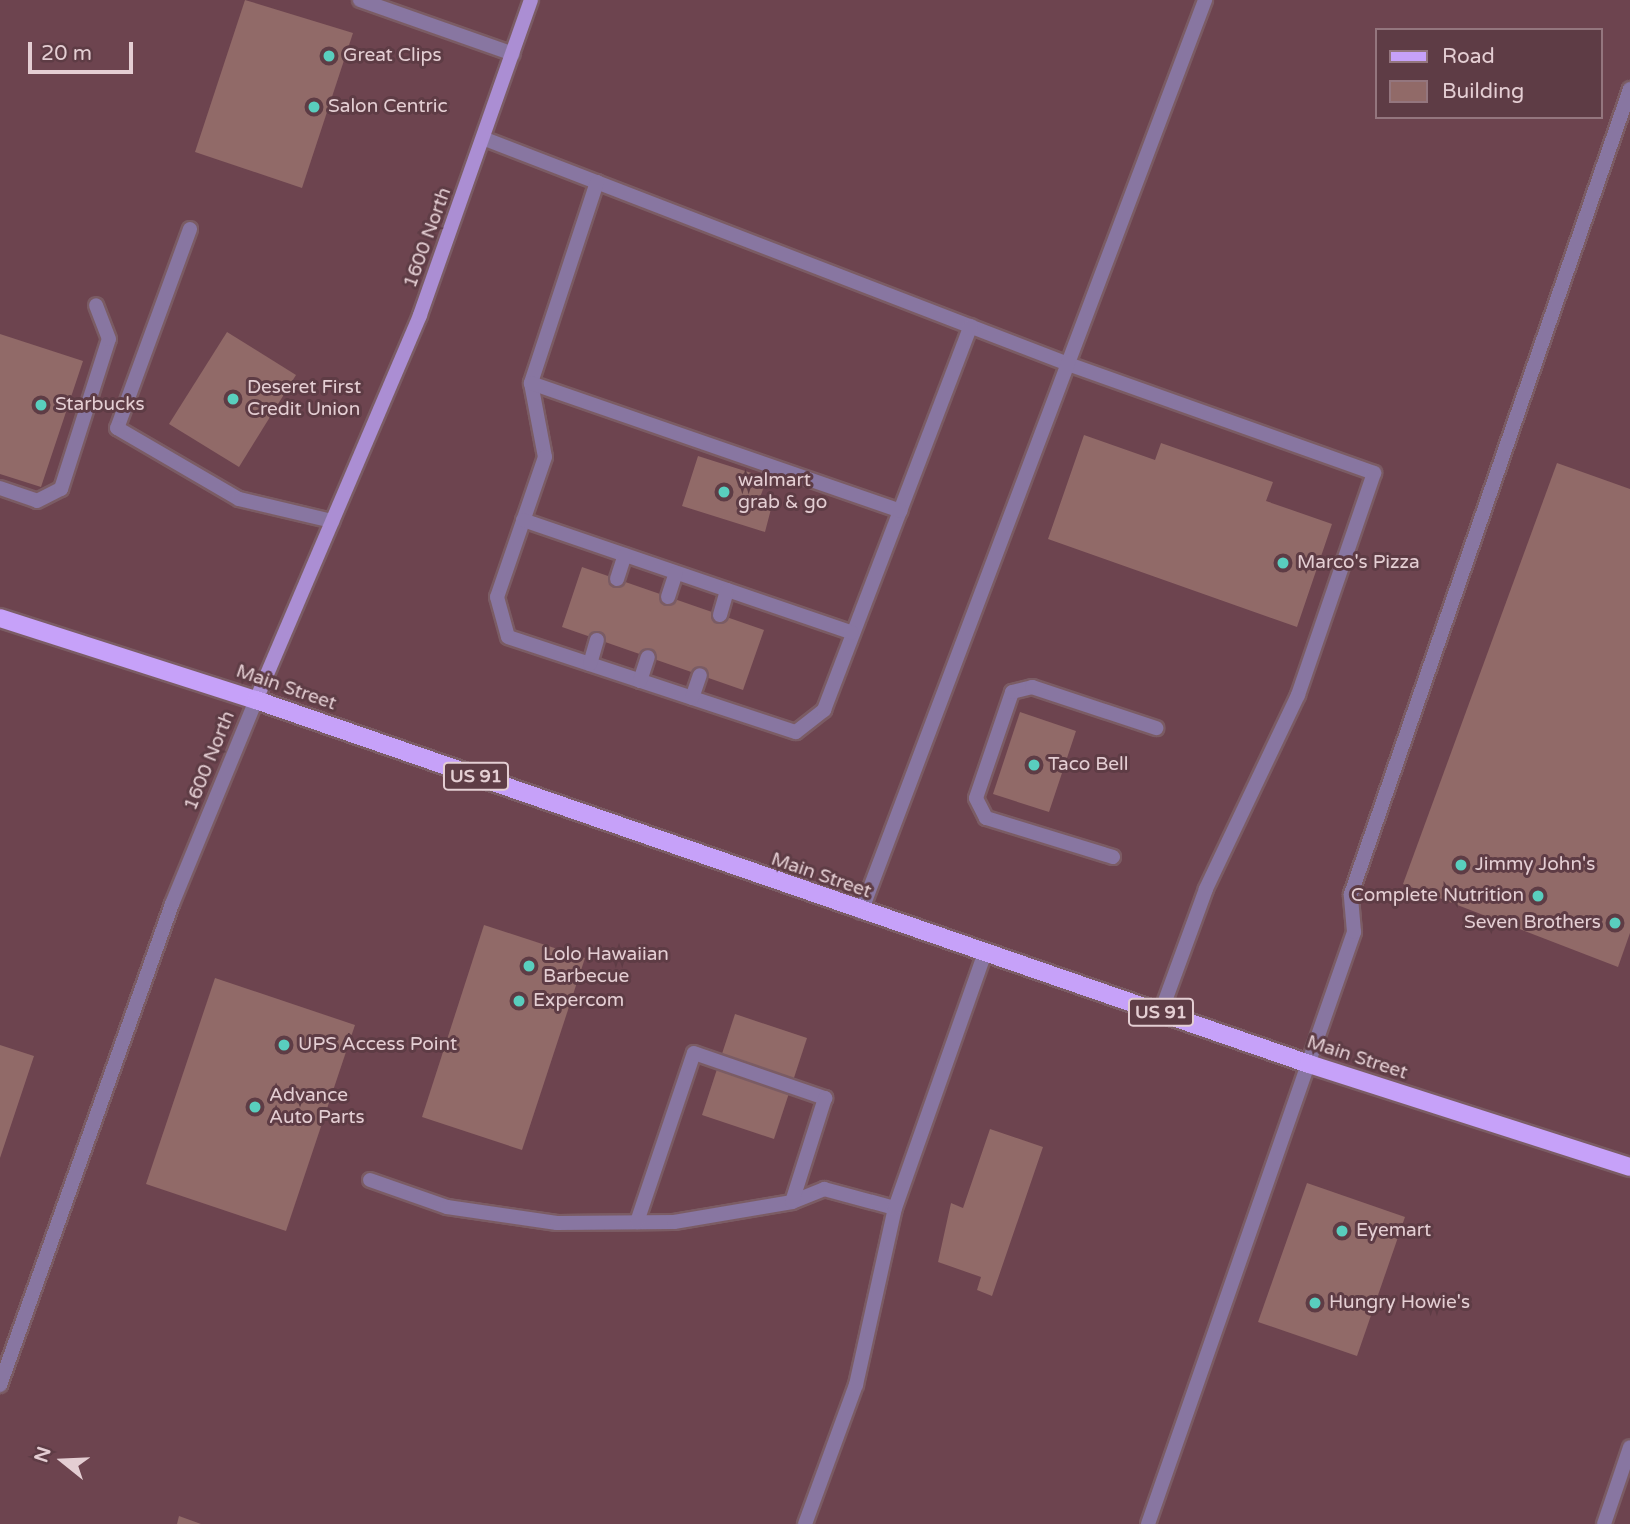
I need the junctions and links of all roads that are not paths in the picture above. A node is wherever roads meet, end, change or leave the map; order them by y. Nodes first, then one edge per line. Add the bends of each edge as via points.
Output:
1 (360, 0) edge
2 (531, 0) edge
3 (1205, 0) edge
4 (513, 54) junction
5 (1630, 89) edge
6 (485, 139) junction
7 (597, 182) junction
8 (190, 229) dead end
9 (96, 305) dead end
10 (971, 326) junction
11 (1068, 364) junction
12 (531, 383) junction
13 (0, 488) edge
14 (901, 511) junction
15 (523, 520) junction
16 (332, 521) junction
17 (625, 555) junction
18 (676, 573) junction
19 (617, 579) dead end
20 (727, 590) junction
21 (668, 597) dead end
22 (720, 615) dead end
23 (0, 618) edge
24 (851, 632) junction
25 (597, 640) dead end
26 (648, 657) dead end
27 (590, 664) junction
28 (700, 675) dead end
29 (640, 681) junction
30 (692, 698) junction
31 (256, 700) junction
32 (1156, 729) dead end
33 (1113, 857) dead end
34 (860, 912) junction
35 (984, 955) junction
36 (1161, 1012) junction
37 (1309, 1064) junction
38 (1630, 1167) edge
39 (370, 1180) dead end
40 (792, 1202) junction
41 (895, 1208) junction
42 (637, 1222) junction
43 (0, 1385) edge
44 (1630, 1447) edge
45 (805, 1524) edge
46 (1148, 1524) edge
47 (1604, 1524) edge

1 - 4 street
2 - 4 street, 1600 North
3 - 11 street
4 - 6 street, 1600 North
5 - 37 street via 1350,894 1354,932
6 - 7 street
6 - 16 street, 1600 North via 420,316
7 - 10 street
7 - 12 street
8 - 16 street via 117,428 239,499
9 - 13 street via 109,339 61,489 37,501
10 - 11 street
10 - 14 street
11 - 34 street
11 - 36 street via 1374,473 1298,695 1206,889
12 - 14 street
12 - 15 street via 545,457
14 - 24 street
15 - 17 street
15 - 27 street via 496,597 508,637
16 - 31 street, 1600 North
17 - 18 street
17 - 19 street
18 - 20 street
18 - 21 street
20 - 22 street
20 - 24 street
23 - 31 main road, Main Street / US 91
24 - 30 street via 824,709 796,732
25 - 27 street
26 - 29 street
27 - 29 street
28 - 30 street
29 - 30 street
31 - 34 main road, Main Street / US 91
31 - 43 street, 1600 North via 172,904
32 - 33 street via 1032,687 1012,692 996,739 976,799 986,818
34 - 35 main road, Main Street / US 91
35 - 36 main road, Main Street / US 91
35 - 41 street
36 - 37 main road, Main Street / US 91
37 - 38 main road, Main Street / US 91
37 - 46 street
39 - 42 street via 447,1207 557,1223
40 - 41 street via 824,1189
40 - 42 street
40 - 42 street via 825,1098 694,1053
41 - 45 street via 856,1385
44 - 47 street

